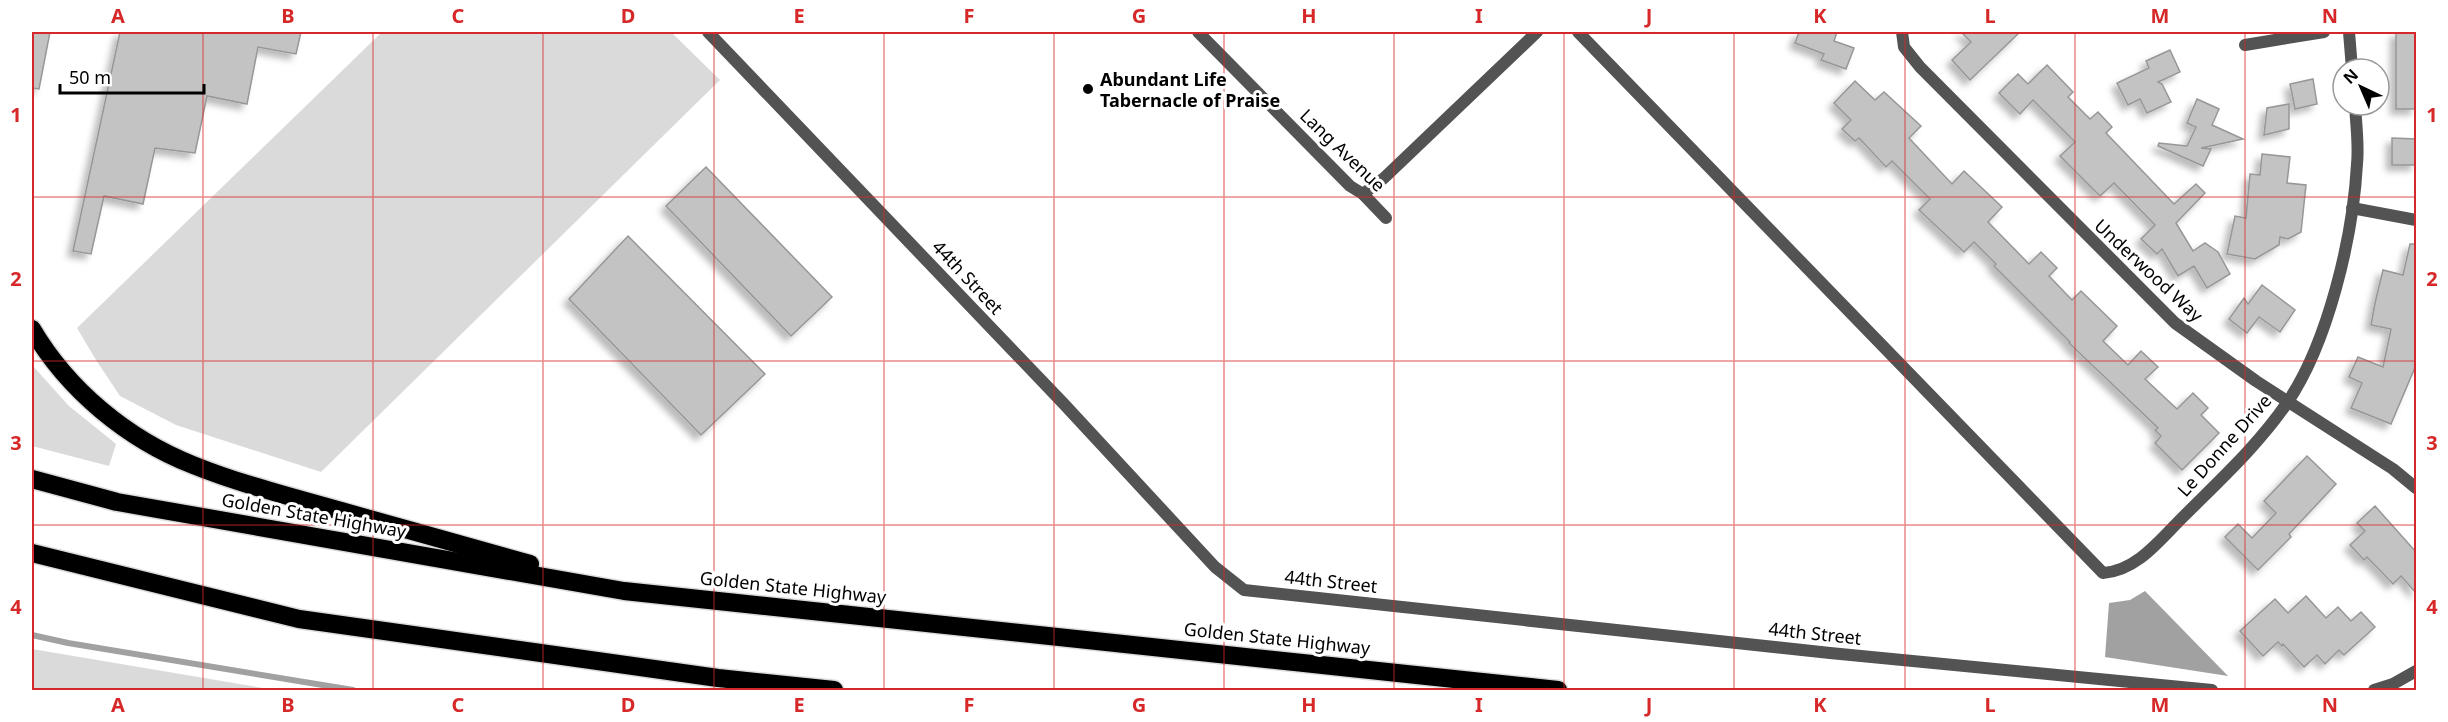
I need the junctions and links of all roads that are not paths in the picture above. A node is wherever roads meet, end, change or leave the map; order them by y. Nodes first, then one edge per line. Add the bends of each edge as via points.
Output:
1 (708, 32) edge
2 (1198, 32) edge
3 (1537, 32) edge
4 (1578, 32) edge
5 (1902, 32) edge
6 (2324, 32) edge
7 (2349, 32) edge
8 (2245, 45) dead end
9 (2351, 57) edge
10 (2356, 117) edge
11 (1363, 194) junction
12 (2352, 208) junction
13 (1386, 218) dead end
14 (2416, 220) edge
15 (32, 329) edge
16 (2288, 402) junction
17 (32, 479) edge
18 (2416, 488) edge
19 (32, 553) edge
20 (624, 591) junction
21 (2416, 670) edge
22 (834, 690) edge
23 (1558, 690) edge
24 (2212, 690) edge
25 (2374, 690) edge

1 - 24 street, 44th Street via 1215,567 1244,590
2 - 11 street, Lang Avenue via 1350,186
3 - 11 street
4 - 16 street, Le Donne Drive via 2103,573 2115,572 2137,561 2230,471
5 - 16 street, Underwood Way via 1904,47 1920,67 2139,289 2175,323
6 - 8 street
7 - 9 street
10 - 12 street, Le Donne Drive via 2358,163
11 - 13 street, Lang Avenue
12 - 14 street
12 - 16 street, Le Donne Drive via 2327,314
15 - 20 highway via 45,351 86,398 136,436 192,465
16 - 18 street, Underwood Way
17 - 20 highway, Golden State Highway via 117,502
19 - 22 highway via 299,619 718,678
20 - 23 highway, Golden State Highway
21 - 25 street

